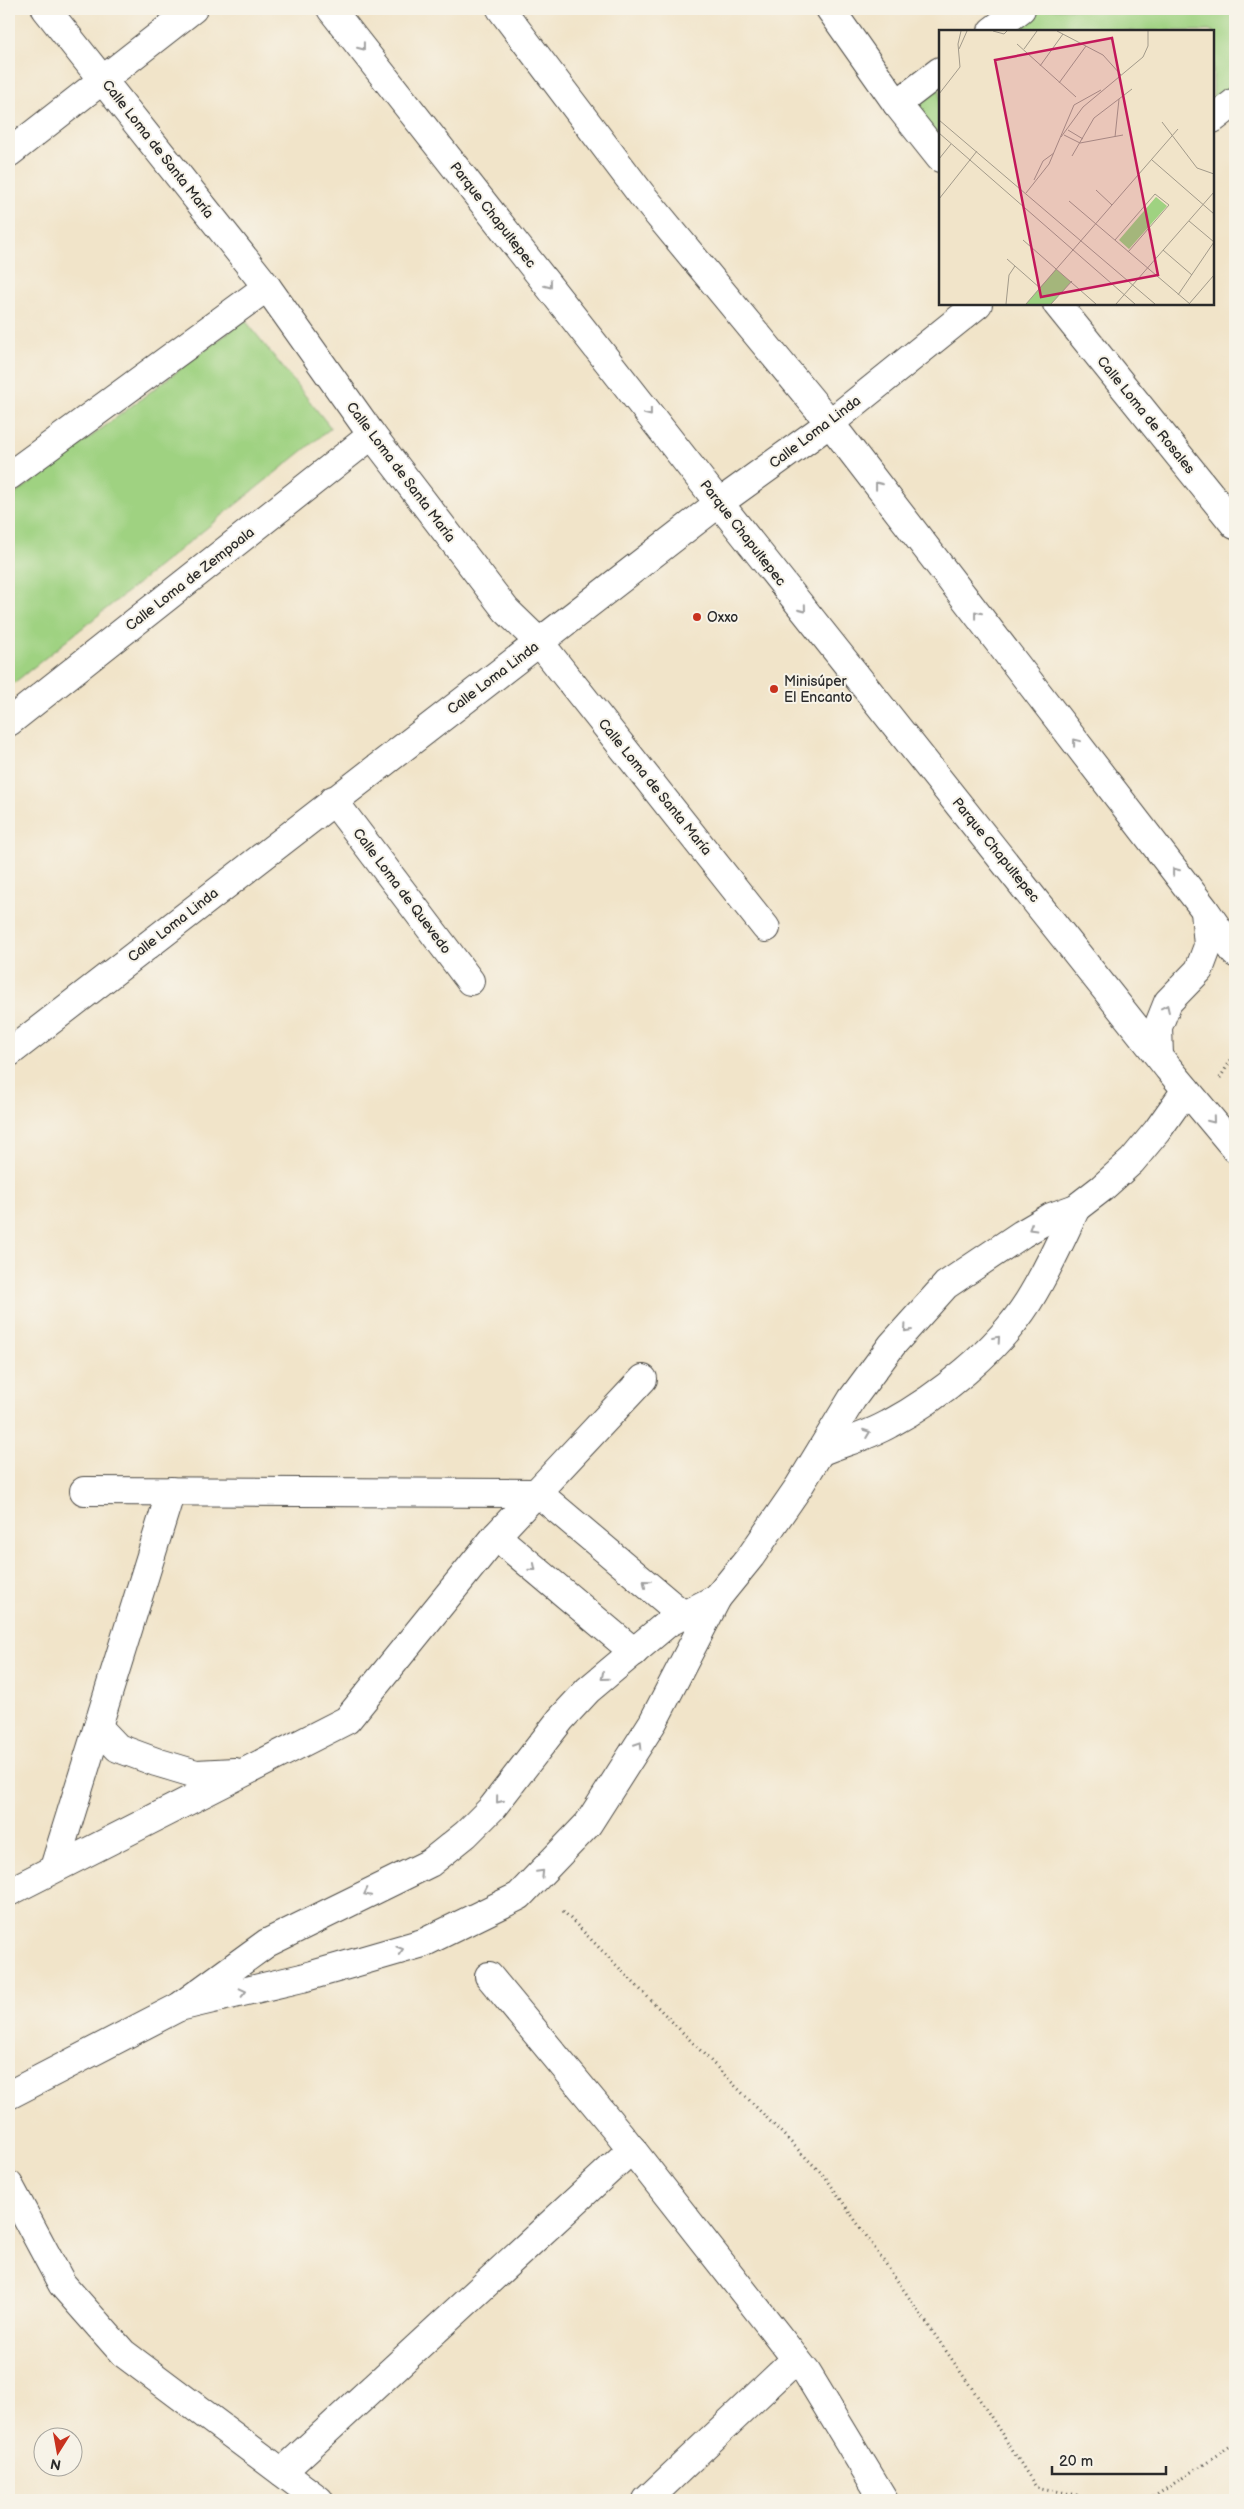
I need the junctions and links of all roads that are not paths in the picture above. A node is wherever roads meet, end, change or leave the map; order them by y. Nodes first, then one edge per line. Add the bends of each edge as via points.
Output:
1 (46, 9) edge
2 (193, 9) edge
3 (332, 9) edge
4 (501, 9) edge
5 (830, 9) edge
6 (1021, 9) edge
7 (993, 30) edge
8 (939, 72) edge
9 (103, 79) junction
10 (1235, 102) edge
11 (897, 104) junction
12 (1214, 118) edge
13 (9, 153) edge
14 (939, 157) edge
15 (267, 287) junction
16 (977, 305) edge
17 (1058, 305) edge
18 (830, 423) junction
19 (372, 435) junction
20 (9, 476) edge
21 (719, 503) junction
22 (1235, 525) edge
23 (540, 643) junction
24 (9, 722) edge
25 (334, 800) junction
26 (1205, 910) junction
27 (766, 928) dead end
28 (1235, 953) edge
29 (470, 981) dead end
30 (9, 1052) edge
31 (1159, 1055) junction
32 (1186, 1090) junction
33 (1235, 1148) edge
34 (1076, 1208) junction
35 (643, 1379) dead end
36 (822, 1451) junction
37 (84, 1490) dead end
38 (171, 1491) junction
39 (538, 1493) junction
40 (496, 1536) junction
41 (717, 1598) junction
42 (683, 1615) junction
43 (634, 1652) junction
44 (98, 1727) junction
45 (244, 1772) junction
46 (54, 1868) junction
47 (9, 1892) edge
48 (489, 1976) dead end
49 (179, 2007) junction
50 (9, 2095) edge
51 (632, 2150) junction
52 (9, 2185) edge
53 (796, 2359) junction
54 (282, 2472) junction
55 (319, 2500) edge
56 (647, 2500) edge
57 (884, 2500) edge

1 - 9 street, Calle Loma de Santa María
2 - 9 street
3 -> 21 street, Parque Chapultepec
4 - 18 street via 641,194
5 - 11 street
6 - 7 street
8 - 11 street
9 - 13 street
9 - 15 street, Calle Loma de Santa María
10 - 12 street
11 - 14 street
15 - 19 street, Calle Loma de Santa María
15 - 20 street
16 - 18 street, Calle Loma Linda
17 - 22 street, Calle Loma de Rosales
18 - 21 street, Calle Loma Linda
26 -> 18 street
19 - 23 street, Calle Loma de Santa María via 506,610
19 - 24 street, Calle Loma de Zempoala
21 - 23 street, Calle Loma Linda
21 -> 31 street, Parque Chapultepec
23 - 25 street, Calle Loma Linda
23 - 27 street, Calle Loma de Santa María
25 - 29 street, Calle Loma de Quevedo
25 - 30 street, Calle Loma Linda
26 - 28 street
31 -> 26 street via 1158,1027 1168,1002 1199,970 1208,946
31 - 32 street, Parque Chapultepec
32 -> 33 street, Parque Chapultepec
32 - 34 street via 1132,1160
34 -> 36 street via 1051,1217 1022,1234 946,1285 892,1345 852,1399
36 -> 34 street via 888,1425 950,1386 993,1344 1026,1304 1048,1268
35 - 39 street
36 - 41 street via 751,1556
37 - 38 street
38 - 39 street
38 - 44 street
39 - 40 street
42 -> 39 street
40 -> 43 street
40 - 45 street via 346,1720
41 - 42 street
49 -> 41 street via 302,1978 423,1943 519,1896 588,1824 653,1722
42 - 43 street via 668,1623
43 -> 49 street via 588,1690 492,1808 430,1863 267,1943
44 - 45 street via 118,1748 196,1774
44 - 46 street
45 - 46 street
46 - 47 street
48 - 51 street
49 - 50 street
51 - 53 street
51 - 54 street
52 - 54 street via 62,2284 123,2353
53 - 56 street
53 - 57 street
54 - 55 street

